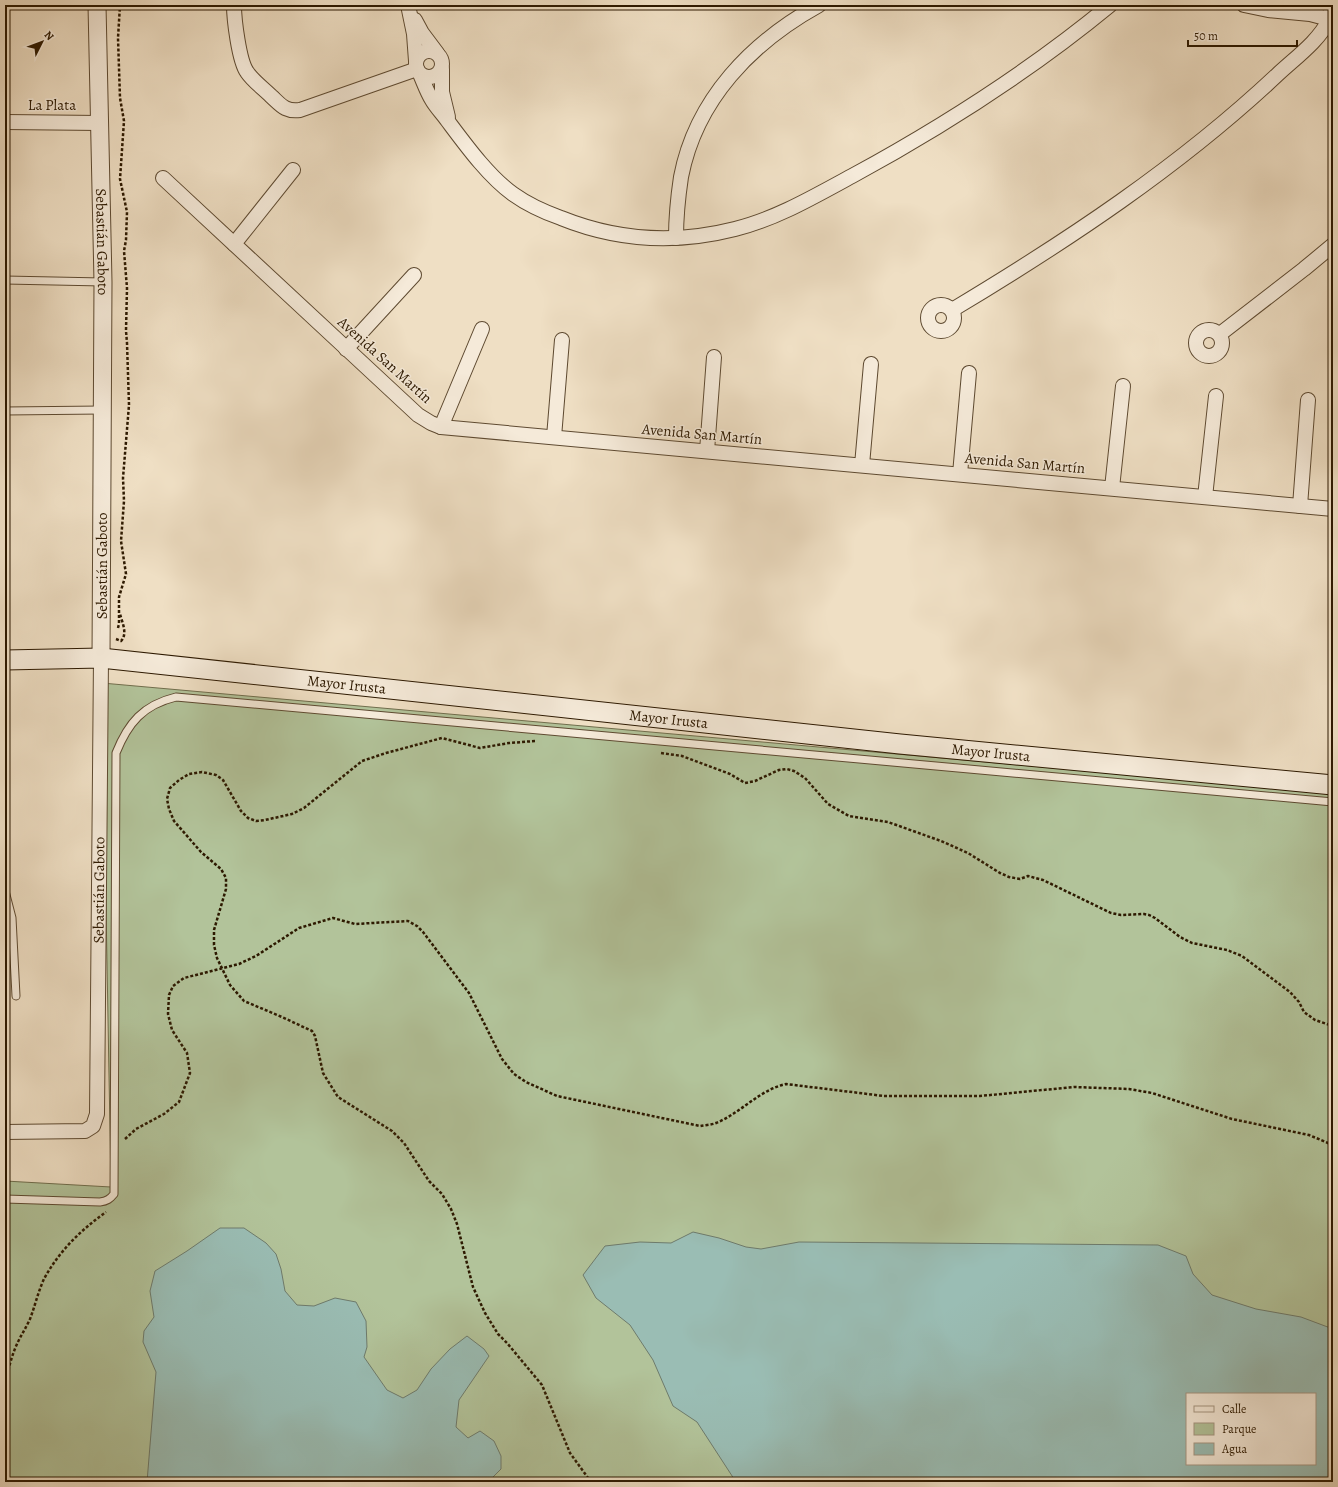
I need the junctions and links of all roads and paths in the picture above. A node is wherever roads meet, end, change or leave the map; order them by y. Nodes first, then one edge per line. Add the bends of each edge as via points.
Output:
1 (97, 5) edge
2 (120, 5) edge
3 (234, 5) edge
4 (819, 5) edge
5 (1110, 5) edge
6 (1244, 5) edge
7 (409, 7) edge
8 (1331, 15) edge
9 (437, 53) junction
10 (418, 68) junction
11 (442, 69) junction
12 (448, 121) junction
13 (5, 122) edge
14 (100, 123) junction
15 (293, 170) dead end
16 (163, 178) dead end
17 (676, 238) junction
18 (234, 244) junction
19 (1333, 245) edge
20 (414, 275) dead end
21 (5, 280) edge
22 (103, 282) junction
23 (952, 310) dead end
24 (482, 329) dead end
25 (1220, 334) dead end
26 (562, 340) dead end
27 (346, 349) junction
28 (714, 358) dead end
29 (871, 364) dead end
30 (969, 373) dead end
31 (1123, 386) dead end
32 (1216, 396) dead end
33 (1308, 400) dead end
34 (102, 410) junction
35 (5, 411) edge
36 (441, 427) junction
37 (554, 437) junction
38 (707, 451) junction
39 (862, 466) junction
40 (960, 474) junction
41 (1112, 488) junction
42 (1205, 497) junction
43 (1300, 506) junction
44 (1333, 509) edge
45 (120, 614) junction
46 (116, 632) dead end
47 (114, 635) dead end
48 (101, 658) junction
49 (5, 660) edge
50 (539, 741) dead end
51 (658, 753) dead end
52 (1333, 785) edge
53 (1333, 802) edge
54 (5, 891) edge
55 (222, 968) junction
56 (16, 996) dead end
57 (1333, 1026) edge
58 (5, 1132) edge
59 (122, 1144) dead end
60 (1333, 1148) edge
61 (5, 1199) edge
62 (111, 1209) dead end
63 (5, 1385) edge
64 (591, 1482) edge

1 - 14 street, Sebastián Gaboto
2 - 45 path via 120,98 124,121 120,179 128,212 124,251 128,288 126,331 129,405 121,541 126,574 119,597
3 - 10 street via 246,71 283,108 291,112
4 - 17 street via 798,16 756,48 717,93 703,115 681,176
5 - 17 street via 965,110 898,151 823,192 736,229
6 - 8 street via 1268,10
7 - 9 street via 422,33
7 - 10 street
8 - 23 street via 1311,42 1210,134 1068,238
9 - 10 street via 432,51 420,54
9 - 11 street via 442,60
10 - 11 street via 424,77 432,78
10 - 12 street via 432,101
11 - 12 street via 442,92
12 - 17 street via 489,171 512,193 535,207 585,228 620,235
13 - 14 street, La Plata
14 - 22 street, Sebastián Gaboto
15 - 18 street
16 - 18 street, Avenida San Martín
18 - 27 street, Avenida San Martín
19 - 25 street
20 - 27 street
21 - 22 lane
22 - 34 street, Sebastián Gaboto
24 - 36 street
26 - 37 street
27 - 36 street, Avenida San Martín via 418,415
28 - 38 street
29 - 39 street
30 - 40 street
31 - 41 street
32 - 42 street
33 - 43 street
34 - 35 lane
34 - 48 street, Sebastián Gaboto
36 - 37 street, Avenida San Martín
37 - 38 street, Avenida San Martín
38 - 39 street, Avenida San Martín
39 - 40 street, Avenida San Martín
40 - 41 street, Avenida San Martín
41 - 42 street, Avenida San Martín
42 - 43 street, Avenida San Martín
43 - 44 street, Avenida San Martín
45 - 46 path via 120,624
45 - 47 path via 124,638 120,641 114,639
48 - 49 main road, Mayor Irusta
48 - 52 main road, Mayor Irusta via 900,744
48 - 58 street, Sebastián Gaboto via 98,1114 93,1126 85,1131
50 - 55 path via 480,748 442,738 393,750 362,761 304,808 292,814 256,821 241,811 223,780 216,775 202,772 189,774 178,780 170,788 167,799 174,821 201,852 221,869 226,878 226,889 214,930 214,945
51 - 57 path via 682,756 730,774 745,783 779,770 794,771 805,778 828,804 849,816 896,824 968,853 1000,873 1043,880 1111,913 1149,915 1180,938 1242,956 1281,984 1299,1002 1304,1012 1315,1020
53 - 61 lane via 176,697 163,700 139,715 123,736 116,753 114,1194 106,1201 100,1202
54 - 56 lane via 12,918
55 - 59 path via 184,978 174,986 170,995 168,1014 172,1030 187,1053 190,1073 179,1102 164,1114 136,1129
55 - 60 path via 240,964 299,928 317,922 333,918 355,924 408,921 424,932 469,993 502,1059 514,1074 557,1096 683,1124 700,1126 716,1123 771,1088 786,1084 884,1096 980,1096 1074,1087 1129,1088 1152,1092 1232,1119 1309,1135 1328,1143
55 - 64 path via 230,985 244,1001 312,1031 316,1036 323,1073 338,1097 392,1131 404,1142 425,1176 442,1194 451,1209 473,1286 484,1313 498,1334 542,1385 570,1453
62 - 63 path via 90,1224 53,1264 44,1280 24,1333 17,1343

